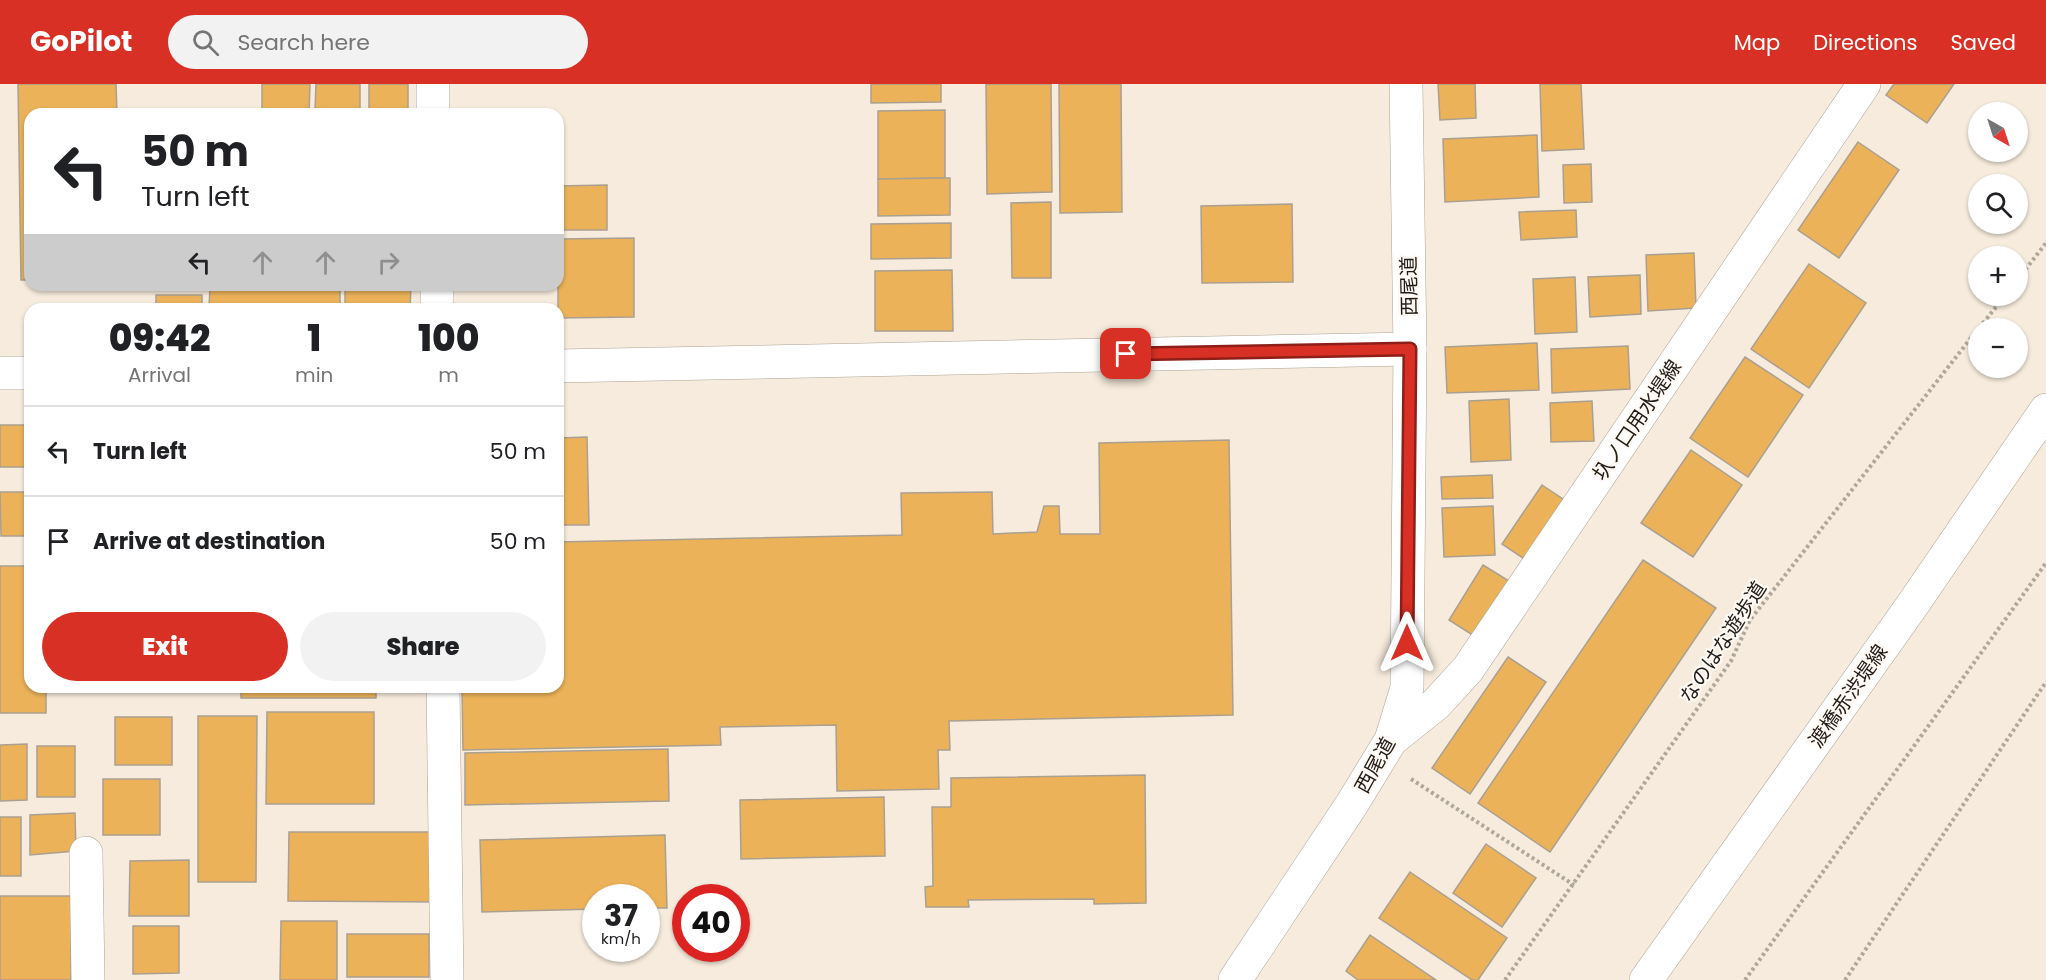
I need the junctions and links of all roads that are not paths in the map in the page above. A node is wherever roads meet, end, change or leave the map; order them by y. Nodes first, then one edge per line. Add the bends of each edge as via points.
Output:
1 (433, 84) edge
2 (1406, 84) edge
3 (1864, 84) edge
4 (433, 108) edge
5 (1410, 349) junction
6 (564, 366) edge
7 (0, 373) edge
8 (24, 373) edge
9 (2046, 410) edge
10 (443, 693) edge
11 (1391, 740) junction
12 (86, 853) dead end
13 (88, 980) edge
14 (447, 980) edge
15 (1235, 980) edge
16 (1646, 980) edge

1 - 4 street
2 - 5 street, 西尾道
3 - 11 street, 圦ノ口用水堤線 via 1468,669 1436,704
5 - 6 street
5 - 11 street, 西尾道 via 1407,688
7 - 8 street
9 - 16 street, 渡橋赤渋堤線
10 - 14 street
11 - 15 street, 西尾道
12 - 13 street

